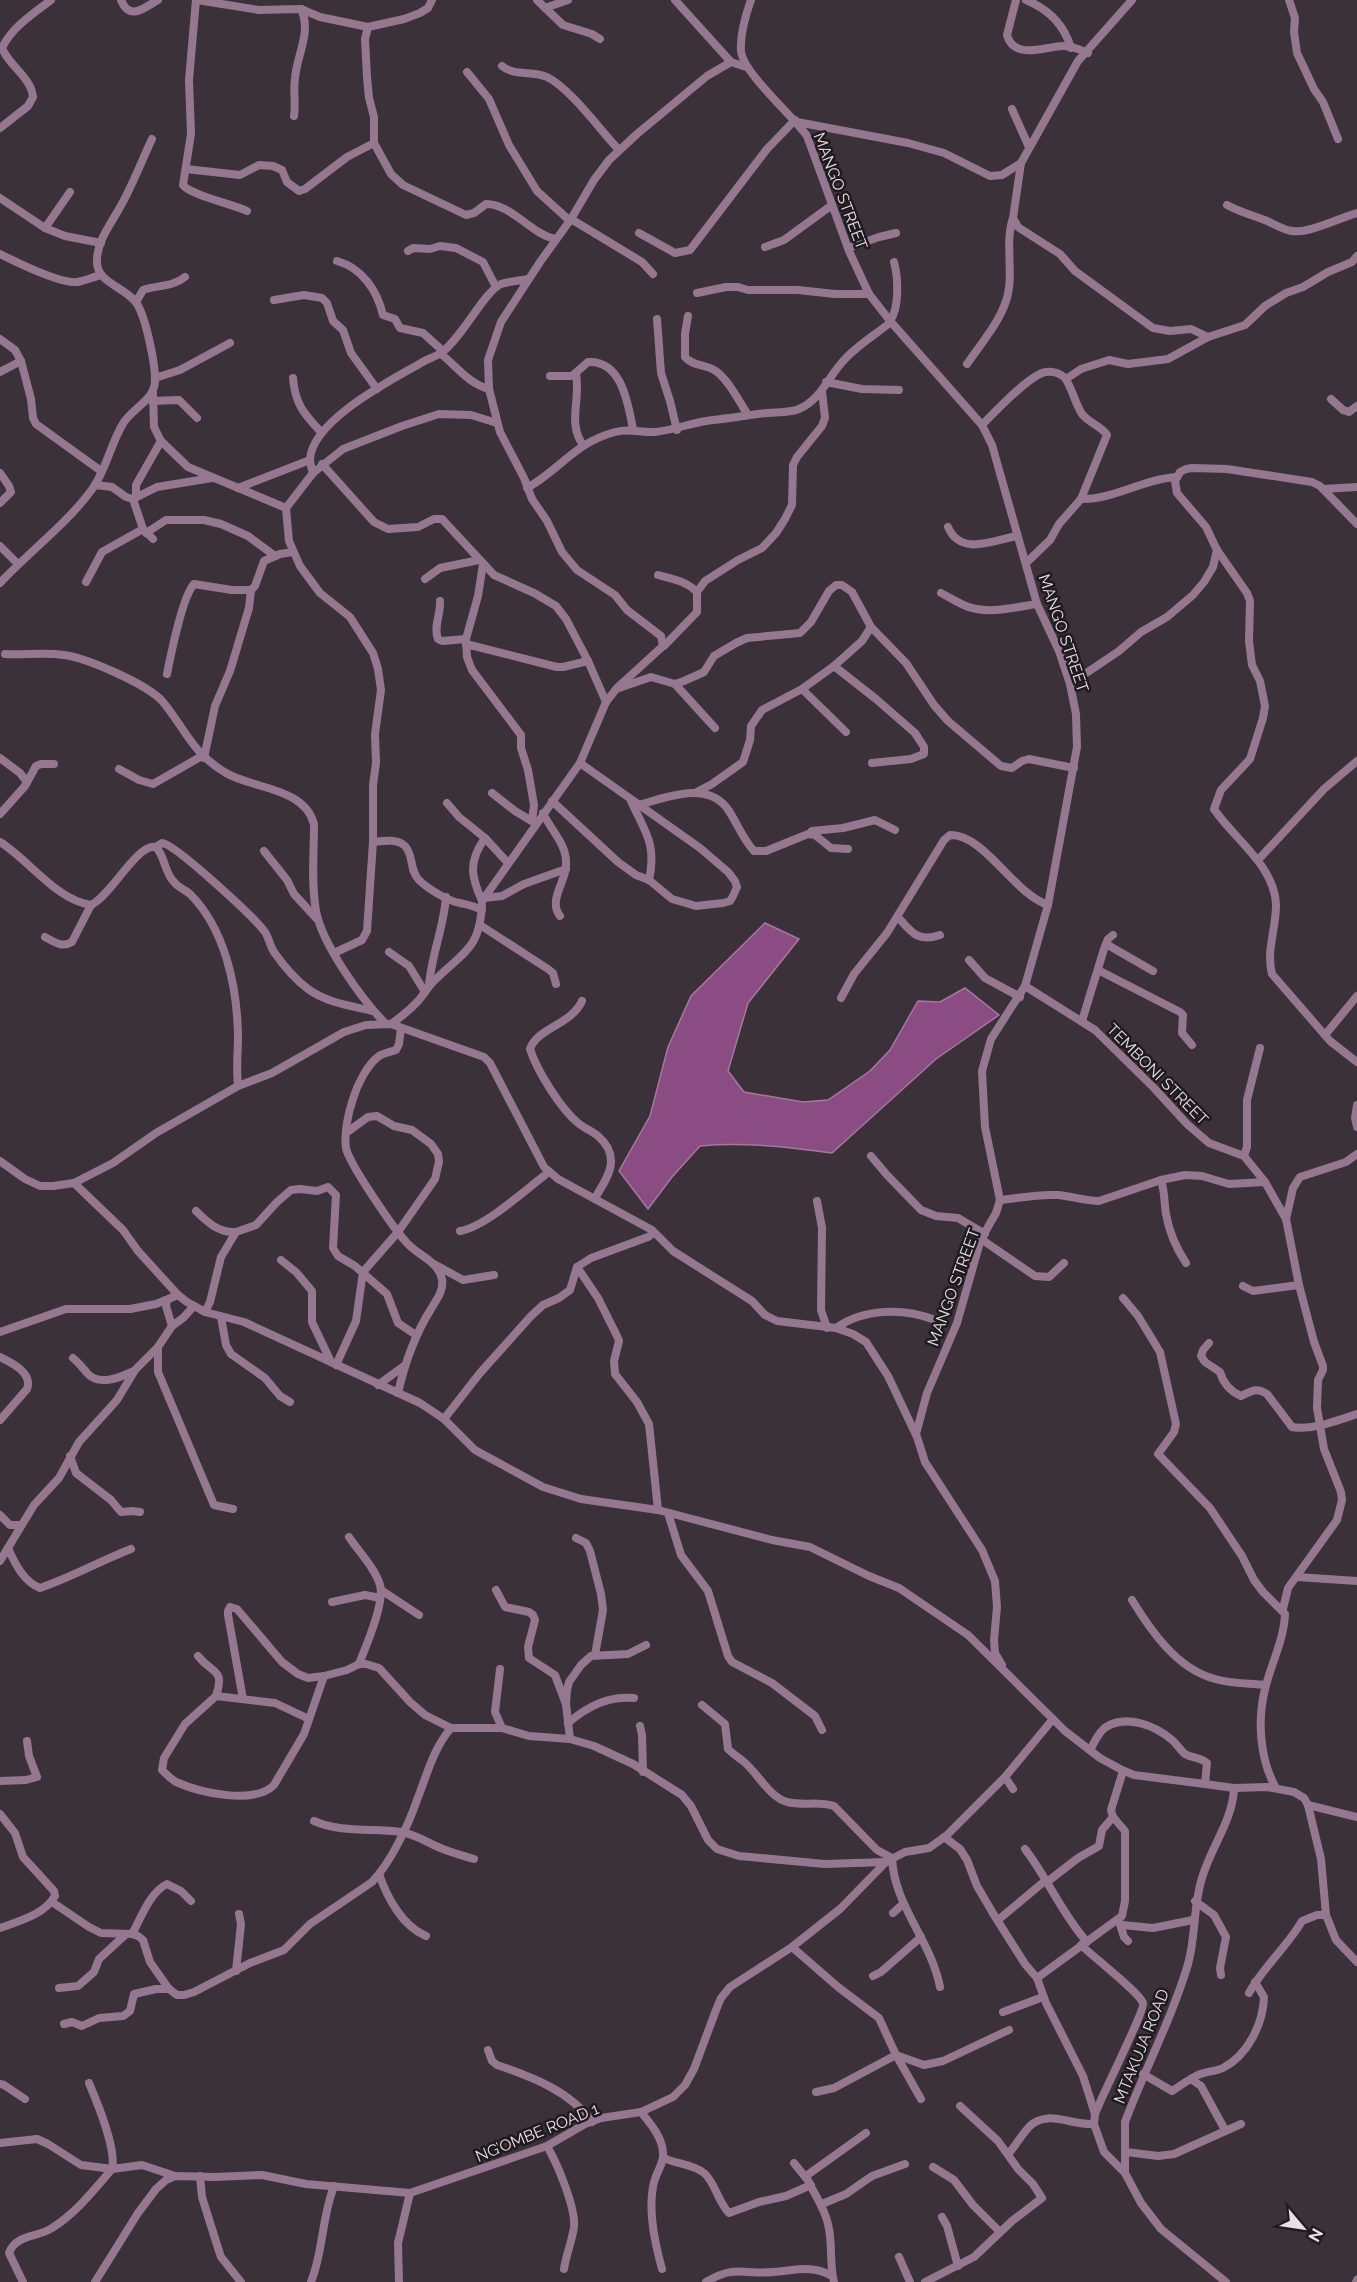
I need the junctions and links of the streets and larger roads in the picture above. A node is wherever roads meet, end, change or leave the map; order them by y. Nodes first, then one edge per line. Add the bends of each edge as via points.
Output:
1 (51, 0) edge
2 (121, 0) edge
3 (158, 0) edge
4 (197, 0) edge
5 (432, 0) edge
6 (537, 0) edge
7 (568, 0) edge
8 (675, 0) edge
9 (751, 0) edge
10 (1016, 0) edge
11 (1026, 0) edge
12 (1132, 0) edge
13 (1289, 0) edge
14 (1298, 0) edge
15 (302, 6) edge
16 (545, 8) junction
17 (1295, 18) junction
18 (368, 27) junction
19 (600, 39) dead end
20 (1071, 48) junction
21 (2, 53) edge
22 (1088, 53) junction
23 (731, 62) junction
24 (502, 66) dead end
25 (746, 67) junction
26 (467, 72) dead end
27 (1012, 109) dead end
28 (294, 116) dead end
29 (796, 121) junction
30 (0, 128) edge
31 (152, 139) dead end
32 (1338, 139) dead end
33 (374, 143) junction
34 (1029, 147) junction
35 (619, 150) junction
36 (1021, 163) junction
37 (186, 169) junction
38 (70, 192) dead end
39 (0, 198) edge
40 (832, 205) junction
41 (1227, 205) dead end
42 (247, 212) dead end
43 (1357, 213) edge
44 (1013, 218) junction
45 (570, 220) junction
46 (45, 228) junction
47 (639, 233) dead end
48 (896, 233) dead end
49 (556, 239) junction
50 (101, 243) junction
51 (765, 247) dead end
52 (848, 248) junction
53 (408, 251) dead end
54 (0, 254) edge
55 (1357, 256) edge
56 (337, 261) dead end
57 (894, 262) dead end
58 (101, 274) junction
59 (653, 274) dead end
60 (185, 277) dead end
61 (528, 279) junction
62 (496, 287) junction
63 (697, 293) dead end
64 (869, 294) junction
65 (274, 300) dead end
66 (136, 302) junction
67 (688, 316) dead end
68 (657, 319) dead end
69 (891, 321) junction
70 (1208, 337) junction
71 (0, 339) edge
72 (230, 343) dead end
73 (442, 352) junction
74 (21, 361) junction
75 (967, 364) dead end
76 (0, 372) edge
77 (576, 374) junction
78 (550, 376) dead end
79 (155, 378) junction
80 (293, 378) dead end
81 (1066, 379) junction
82 (826, 382) junction
83 (377, 389) junction
84 (489, 389) junction
85 (898, 390) dead end
86 (154, 391) junction
87 (822, 391) junction
88 (1331, 399) dead end
89 (152, 401) junction
90 (1357, 406) edge
91 (748, 415) junction
92 (198, 418) dead end
93 (497, 423) junction
94 (981, 425) junction
95 (633, 429) junction
96 (676, 430) junction
97 (321, 432) junction
98 (161, 441) junction
99 (583, 446) junction
100 (310, 460) junction
101 (322, 464) junction
102 (102, 471) junction
103 (0, 473) edge
104 (313, 473) junction
105 (1177, 477) junction
106 (213, 478) junction
107 (95, 485) junction
108 (1357, 487) edge
109 (238, 488) junction
110 (527, 488) junction
111 (1323, 489) junction
112 (134, 498) junction
113 (1081, 500) junction
114 (0, 503) edge
115 (286, 508) junction
116 (1357, 524) edge
117 (948, 527) dead end
118 (144, 531) junction
119 (1017, 536) junction
120 (153, 538) dead end
121 (0, 546) edge
122 (1217, 550) junction
123 (293, 552) junction
124 (275, 556) junction
125 (481, 562) junction
126 (1026, 563) junction
127 (18, 564) junction
128 (658, 575) dead end
129 (425, 579) dead end
130 (0, 582) edge
131 (86, 582) dead end
132 (251, 590) junction
133 (697, 592) junction
134 (941, 593) dead end
135 (440, 601) dead end
136 (1037, 604) junction
137 (870, 627) junction
138 (466, 642) junction
139 (663, 646) junction
140 (5, 654) dead end
141 (588, 661) junction
142 (834, 666) junction
143 (167, 674) dead end
144 (675, 684) junction
145 (1070, 684) junction
146 (617, 688) junction
147 (802, 689) junction
148 (606, 702) junction
149 (715, 728) dead end
150 (846, 732) dead end
151 (203, 757) junction
152 (0, 758) edge
153 (1357, 761) edge
154 (580, 763) junction
155 (872, 763) dead end
156 (54, 764) dead end
157 (1074, 768) junction
158 (119, 769) dead end
159 (27, 782) junction
160 (492, 793) dead end
161 (695, 793) junction
162 (552, 801) junction
163 (447, 803) dead end
164 (635, 803) junction
165 (543, 813) junction
166 (0, 814) edge
167 (534, 822) junction
168 (895, 830) dead end
169 (812, 831) dead end
170 (485, 838) junction
171 (0, 842) edge
172 (373, 842) junction
173 (156, 847) junction
174 (848, 849) dead end
175 (264, 851) dead end
176 (1258, 860) junction
177 (508, 863) junction
178 (566, 869) junction
179 (649, 880) junction
180 (446, 897) junction
181 (483, 899) junction
182 (91, 905) junction
183 (1048, 905) junction
184 (482, 910) junction
185 (560, 916) dead end
186 (898, 917) junction
187 (319, 922) junction
188 (480, 925) junction
189 (940, 935) dead end
190 (1113, 935) dead end
191 (45, 937) dead end
192 (1106, 944) junction
193 (334, 952) junction
194 (389, 952) dead end
195 (969, 960) dead end
196 (1098, 970) junction
197 (1153, 971) dead end
198 (556, 984) dead end
199 (1025, 986) junction
200 (427, 989) junction
201 (1357, 996) edge
202 (1020, 997) junction
203 (841, 998) dead end
204 (582, 1001) dead end
205 (373, 1011) junction
206 (1082, 1021) junction
207 (388, 1024) junction
208 (401, 1028) junction
209 (1325, 1035) junction
210 (1192, 1045) dead end
211 (1260, 1048) dead end
212 (1357, 1062) edge
213 (238, 1086) junction
214 (1357, 1105) edge
215 (1357, 1127) edge
216 (346, 1133) junction
217 (1357, 1154) edge
218 (871, 1156) dead end
219 (1244, 1156) junction
220 (0, 1161) edge
221 (549, 1172) junction
222 (1161, 1180) junction
223 (1265, 1182) junction
224 (74, 1183) junction
225 (595, 1198) junction
226 (1000, 1200) junction
227 (817, 1202) dead end
228 (196, 1211) dead end
229 (1286, 1219) junction
230 (460, 1231) dead end
231 (236, 1232) junction
232 (398, 1232) junction
233 (654, 1233) junction
234 (983, 1236) junction
235 (281, 1260) dead end
236 (1064, 1263) dead end
237 (1186, 1263) dead end
238 (434, 1264) junction
239 (577, 1267) junction
240 (363, 1272) junction
241 (494, 1275) dead end
242 (1299, 1285) junction
243 (1243, 1286) dead end
244 (178, 1295) junction
245 (1124, 1298) dead end
246 (167, 1300) junction
247 (194, 1306) junction
248 (205, 1312) junction
249 (222, 1317) junction
250 (935, 1320) dead end
251 (172, 1326) junction
252 (826, 1328) junction
253 (836, 1328) junction
254 (0, 1332) edge
255 (416, 1335) junction
256 (1209, 1343) dead end
257 (158, 1347) junction
258 (0, 1357) edge
259 (73, 1358) dead end
260 (333, 1364) junction
261 (404, 1366) junction
262 (135, 1370) junction
263 (378, 1385) junction
264 (398, 1393) junction
265 (290, 1402) dead end
266 (1357, 1414) edge
267 (444, 1419) junction
268 (0, 1420) edge
269 (1320, 1424) junction
270 (916, 1434) junction
271 (70, 1456) junction
272 (232, 1509) dead end
273 (658, 1510) junction
274 (140, 1512) dead end
275 (668, 1512) junction
276 (0, 1515) edge
277 (20, 1525) junction
278 (349, 1538) dead end
279 (576, 1538) dead end
280 (8, 1548) junction
281 (131, 1549) dead end
282 (0, 1561) edge
283 (1297, 1577) junction
284 (1357, 1581) edge
285 (496, 1590) dead end
286 (381, 1594) junction
287 (1132, 1600) dead end
288 (332, 1602) dead end
289 (1283, 1609) junction
290 (419, 1615) dead end
291 (646, 1645) dead end
292 (595, 1655) junction
293 (198, 1656) dead end
294 (359, 1664) junction
295 (500, 1669) dead end
296 (1006, 1671) junction
297 (324, 1676) junction
298 (1266, 1685) junction
299 (216, 1696) junction
300 (634, 1698) dead end
301 (243, 1699) junction
302 (566, 1704) junction
303 (702, 1704) dead end
304 (309, 1719) junction
305 (1053, 1719) junction
306 (568, 1723) junction
307 (640, 1726) dead end
308 (450, 1728) junction
309 (502, 1728) junction
310 (822, 1730) dead end
311 (570, 1739) junction
312 (27, 1741) dead end
313 (1090, 1750) junction
314 (1124, 1771) junction
315 (643, 1772) junction
316 (1005, 1777) junction
317 (0, 1781) edge
318 (1206, 1784) junction
319 (1234, 1788) junction
320 (1276, 1788) junction
321 (1013, 1789) dead end
322 (1308, 1805) junction
323 (0, 1816) edge
324 (1113, 1817) junction
325 (1357, 1817) edge
326 (314, 1821) dead end
327 (403, 1832) junction
328 (944, 1837) junction
329 (1025, 1849) dead end
330 (474, 1859) dead end
331 (889, 1860) junction
332 (379, 1874) junction
333 (1046, 1881) junction
334 (191, 1901) dead end
335 (1196, 1901) junction
336 (51, 1902) junction
337 (903, 1904) junction
338 (893, 1913) dead end
339 (239, 1914) dead end
340 (1326, 1915) junction
341 (998, 1920) junction
342 (1193, 1920) junction
343 (1120, 1922) junction
344 (0, 1928) edge
345 (129, 1934) junction
346 (426, 1936) dead end
347 (921, 1937) junction
348 (1128, 1941) dead end
349 (1084, 1944) junction
350 (792, 1947) junction
351 (1357, 1962) edge
352 (236, 1971) junction
353 (1221, 1975) dead end
354 (873, 1976) dead end
355 (1037, 1978) junction
356 (1255, 1982) junction
357 (940, 1986) dead end
358 (59, 1988) dead end
359 (169, 1989) junction
360 (1249, 1993) dead end
361 (1043, 1997) junction
362 (1003, 2012) dead end
363 (64, 2024) dead end
364 (1009, 2030) dead end
365 (488, 2050) dead end
366 (896, 2055) junction
367 (1143, 2074) junction
368 (1191, 2079) junction
369 (89, 2083) dead end
370 (0, 2084) edge
371 (816, 2092) dead end
372 (25, 2099) dead end
373 (921, 2100) dead end
374 (960, 2106) dead end
375 (641, 2112) junction
376 (1095, 2114) junction
377 (592, 2122) junction
378 (1094, 2124) junction
379 (1241, 2124) dead end
380 (1225, 2130) junction
381 (866, 2133) dead end
382 (0, 2143) edge
383 (547, 2146) junction
384 (1126, 2152) junction
385 (1009, 2153) junction
386 (664, 2158) junction
387 (794, 2163) dead end
388 (905, 2164) dead end
389 (933, 2167) dead end
390 (112, 2169) junction
391 (1125, 2173) junction
392 (175, 2175) junction
393 (200, 2176) junction
394 (806, 2178) junction
395 (811, 2185) junction
396 (334, 2186) junction
397 (410, 2193) junction
398 (822, 2204) junction
399 (942, 2217) dead end
400 (1000, 2232) junction
401 (898, 2257) dead end
402 (958, 2266) junction
403 (662, 2269) dead end
404 (564, 2270) dead end
405 (833, 2279) edge
406 (23, 2282) edge
407 (95, 2282) edge
408 (241, 2282) edge
409 (311, 2282) edge
410 (399, 2282) edge
411 (706, 2282) edge
412 (910, 2282) edge
413 (925, 2282) edge
414 (1226, 2282) edge

1 - 21 street via 6,39
2 - 3 street via 131,11 140,12
4 - 15 street via 259,10
4 - 37 street
5 - 18 street via 420,13
6 - 16 street
7 - 16 street
8 - 23 street
9 - 25 street via 741,52
10 - 20 street via 1007,35 1010,42 1033,51
11 - 20 street via 1060,24
12 - 22 street
13 - 17 street
14 - 17 street
15 - 18 street via 320,17
15 - 28 street via 306,25 294,82
16 - 19 street via 563,25
17 - 32 street via 1297,53
18 - 33 street via 365,39
20 - 22 street
21 - 30 street via 22,75 33,97 28,106
22 - 34 street via 1078,61
23 - 25 street
23 - 35 street via 707,76
24 - 35 street via 514,72 546,76 568,91
25 - 29 street, MANGO STREET
26 - 45 street via 489,99 509,145 537,191
27 - 34 street
29 - 36 street via 944,153 990,176 1002,175
29 - 40 street, MANGO STREET via 807,136
29 - 47 street via 767,148 690,250 675,253
31 - 50 street
33 - 37 street via 300,191 286,182 282,170 273,166 259,165 240,175
33 - 49 street via 391,174 410,190 466,214 486,204 498,206
34 - 36 street
35 - 45 street via 594,180
36 - 44 street
37 - 42 street via 186,190
38 - 46 street
39 - 46 street
40 - 51 street via 784,240
40 - 52 street, MANGO STREET
41 - 43 street via 1280,229 1296,231
44 - 70 street via 1023,232 1060,255 1075,271 1153,328 1191,329
44 - 75 street via 1006,301
45 - 49 street
45 - 59 street via 642,262
46 - 50 street
48 - 52 street
49 - 61 street
50 - 58 street via 97,259
52 - 64 street, MANGO STREET
53 - 62 street via 456,248 483,262
54 - 58 street via 70,282
55 - 70 street via 1286,293 1245,325
56 - 73 street via 362,273 383,315 395,320 398,327 423,333
57 - 69 street via 897,285
58 - 66 street
60 - 66 street via 173,285 143,290
61 - 62 street
61 - 84 street via 501,322 488,360
62 - 73 street
63 - 64 street via 732,287
64 - 69 street, MANGO STREET
65 - 83 street via 293,296 322,298 333,321 343,330 351,353
66 - 79 street via 148,337
67 - 91 street via 685,357 721,375
68 - 96 street via 661,373
69 - 82 street via 846,357
69 - 94 street, MANGO STREET
70 - 81 street via 1168,359 1128,364 1109,360 1081,369
71 - 74 street via 15,350
72 - 79 street via 180,370
73 - 83 street
73 - 84 street via 471,382
74 - 76 street
74 - 102 street via 36,424
77 - 78 street
77 - 95 street via 588,362 608,366 624,392
77 - 99 street via 574,422
79 - 86 street
80 - 97 street via 297,401
81 - 94 street via 1058,373 1041,374
81 - 113 street via 1085,418 1107,435
82 - 85 street
82 - 87 street
83 - 97 street
84 - 93 street
86 - 89 street
86 - 102 street via 124,422
87 - 91 street via 799,409
87 - 133 street via 825,418 793,465 792,505 776,533 762,548 705,581
88 - 90 street via 1349,412
89 - 92 street via 179,400
89 - 98 street via 154,427
91 - 96 street
93 - 101 street via 471,415 439,414 343,449
93 - 110 street
94 - 119 street, MANGO STREET via 998,463
95 - 96 street
95 - 99 street via 614,432
97 - 100 street
98 - 106 street via 188,467
98 - 112 street via 136,485
99 - 110 street
100 - 104 street
100 - 109 street
101 - 104 street
101 - 125 street via 374,522 393,530 418,528 442,519
102 - 107 street
103 - 114 street via 11,490
104 - 115 street
105 - 111 street via 1186,469 1227,469 1312,482
105 - 113 street via 1159,478 1097,499
105 - 122 street via 1175,488 1206,527
106 - 109 street
106 - 112 street via 157,486
107 - 112 street via 112,487
107 - 127 street
108 - 111 street
109 - 115 street
110 - 139 street via 569,562 615,595 627,610 661,636
111 - 116 street
112 - 118 street
113 - 126 street
115 - 123 street via 286,531
117 - 119 street via 956,540 973,546
118 - 120 street
118 - 124 street via 166,520 204,520 248,536
118 - 131 street via 102,552
119 - 126 street, MANGO STREET
121 - 127 street
122 - 145 street via 1204,582 1193,595
122 - 176 street via 1250,602 1252,665 1260,681 1264,706 1250,759 1221,790 1214,809
123 - 124 street
123 - 172 street via 314,587 350,617 373,653 378,669 381,690 375,734
124 - 132 street via 264,561
125 - 129 street via 440,567
125 - 138 street via 478,596
125 - 141 street via 494,575 556,606
126 - 136 street, MANGO STREET
127 - 130 street
128 - 133 street via 689,584
132 - 143 street via 194,584 190,588
132 - 151 street via 249,608 215,706
133 - 139 street via 697,612
134 - 136 street via 981,610
135 - 138 street via 438,639
136 - 145 street, MANGO STREET
137 - 142 street via 862,641
137 - 144 street via 849,587 836,585 800,633 747,638 714,656 704,672
137 - 157 street via 906,663 948,720 1001,766 1012,768 1029,759
138 - 141 street via 549,665 563,667
138 - 167 street via 472,670 521,735
139 - 146 street
140 - 151 street via 63,654 138,684 161,700
141 - 148 street
142 - 147 street
142 - 155 street via 915,733 924,747 924,754 911,759
144 - 146 street via 651,677
144 - 149 street
145 - 157 street, MANGO STREET via 1076,714
146 - 148 street
147 - 150 street
147 - 161 street via 762,710 751,726 742,762
148 - 154 street
151 - 158 street via 153,784
151 - 187 street via 227,774 290,797 312,818
152 - 159 street
153 - 176 street via 1324,789
154 - 162 street
154 - 164 street
156 - 159 street via 36,766
157 - 183 street, MANGO STREET
159 - 166 street
160 - 167 street
161 - 164 street
161 - 174 street via 720,801 754,851 776,848 808,834 831,848
162 - 165 street
162 - 179 street via 618,862
163 - 170 street
164 - 179 street via 650,841
164 - 179 street via 700,848 728,872 736,887 730,901 696,906 672,899
165 - 167 street
165 - 178 street via 564,849
167 - 177 street
168 - 169 street via 875,820
170 - 177 street
170 - 181 street via 477,849 472,871
171 - 182 street via 57,889
172 - 180 street via 398,842 406,846 419,880
172 - 193 street via 366,936
173 - 182 street via 140,853 111,890
173 - 205 street via 165,843 200,869 266,933 274,952 307,988 320,997
173 - 213 street via 175,883 189,892 208,916 228,963 236,1002
175 - 187 street
176 - 209 street via 1276,905 1269,962 1272,974
177 - 181 street
178 - 181 street via 502,896
178 - 185 street via 555,902
180 - 184 street
180 - 200 street
181 - 184 street
182 - 191 street via 72,942 60,945
183 - 186 street via 1021,888 987,853 958,834 944,840
183 - 199 street, MANGO STREET
184 - 188 street
186 - 189 street via 915,936
186 - 203 street via 854,974
187 - 193 street
188 - 198 street via 548,969
188 - 200 street via 463,956
190 - 192 street
192 - 196 street
192 - 197 street
193 - 205 street
194 - 200 street via 410,966
195 - 202 street via 985,978
196 - 206 street
196 - 210 street via 1180,1012 1182,1033
199 - 202 street, MANGO STREET
199 - 206 street, TEMBONI STREET
200 - 207 street via 408,1012
201 - 209 street
202 - 226 street, MANGO STREET via 991,1039 982,1071 985,1127
204 - 225 street via 578,1011 540,1036 530,1049 551,1090 579,1124 596,1134 609,1150 610,1174
205 - 207 street
206 - 219 street, TEMBONI STREET via 1108,1041 1197,1133 1209,1143
207 - 208 street
207 - 213 street via 344,1032 288,1064
208 - 216 street via 396,1050 374,1060 356,1089
208 - 221 street via 476,1054 490,1063
209 - 212 street
211 - 219 street via 1247,1100
213 - 224 street
214 - 215 street
216 - 232 street via 351,1161
216 - 232 street via 373,1115 412,1130 436,1149 439,1162 435,1179
217 - 229 street via 1346,1162 1300,1177 1293,1188
218 - 234 street via 921,1210 958,1218
219 - 223 street
220 - 224 street via 40,1186
221 - 225 street
221 - 230 street via 495,1213
222 - 223 street via 1185,1175 1229,1184
222 - 226 street via 1100,1201 1047,1195
222 - 237 street via 1172,1237
223 - 229 street
224 - 244 street via 123,1230
225 - 233 street
226 - 234 street, MANGO STREET
227 - 252 street via 822,1228 821,1310
228 - 231 street via 218,1230
229 - 242 street
231 - 240 street via 256,1225 291,1191 328,1187 336,1195 333,1248 338,1256
231 - 248 street via 221,1257
232 - 238 street via 408,1245
232 - 240 street
233 - 239 street
233 - 252 street via 673,1251 752,1301 765,1315 777,1321
234 - 236 street via 1035,1276 1049,1277
234 - 270 street, MANGO STREET via 957,1323 927,1393
235 - 260 street via 312,1291 312,1322
238 - 241 street via 463,1280
238 - 255 street via 442,1288
239 - 267 street via 570,1290 531,1316
239 - 273 street via 595,1292 619,1341 615,1374 649,1424
240 - 255 street via 387,1294 398,1323
240 - 260 street via 356,1321
242 - 243 street via 1253,1291
242 - 269 street via 1323,1365 1317,1394
244 - 246 street
244 - 247 street
245 - 289 street via 1160,1352 1176,1424 1158,1454 1210,1508 1254,1580
246 - 251 street
246 - 254 street via 130,1309 66,1309
247 - 248 street
247 - 251 street
248 - 249 street
249 - 260 street via 244,1322
249 - 265 street via 231,1354
250 - 253 street via 894,1312 850,1318
251 - 257 street
252 - 253 street
253 - 270 street via 866,1342 888,1376
255 - 261 street
256 - 269 street via 1202,1359 1220,1372 1235,1392 1241,1396 1252,1390 1261,1391 1292,1427
257 - 262 street
257 - 272 street via 158,1372 214,1505
258 - 268 street via 20,1370 29,1383
259 - 262 street via 96,1379 119,1378
260 - 263 street
261 - 263 street
261 - 264 street
262 - 271 street via 117,1400
263 - 264 street
264 - 267 street
266 - 269 street
267 - 273 street via 475,1450 543,1487 581,1499
269 - 283 street via 1324,1449 1342,1500 1337,1520
270 - 296 street via 925,1462 982,1550 995,1581 995,1653
271 - 274 street via 75,1473 121,1512
271 - 277 street via 59,1478
273 - 275 street
275 - 296 street via 810,1547 906,1593 968,1635
275 - 310 street via 681,1555 708,1591 732,1662 772,1683 815,1716
276 - 277 street via 10,1525
277 - 280 street
278 - 286 street via 373,1570
279 - 292 street via 590,1551 603,1602
280 - 281 street via 20,1572 40,1588
280 - 282 street
283 - 284 street
283 - 289 street via 1288,1588
285 - 302 street via 505,1607 533,1615 529,1658 555,1675
286 - 288 street
286 - 290 street
286 - 294 street
287 - 298 street via 1173,1654 1195,1670 1224,1682
289 - 298 street via 1285,1621
291 - 292 street via 627,1654
292 - 302 street via 587,1658 569,1682
293 - 299 street via 220,1677
294 - 297 street
294 - 308 street via 379,1668 417,1708
295 - 309 street via 495,1712
296 - 305 street
297 - 301 street via 308,1678 289,1669 237,1609 231,1607 228,1615
297 - 304 street
298 - 320 street via 1261,1729 1266,1767
299 - 301 street
299 - 304 street via 185,1724 168,1750 162,1770 174,1781 226,1795 261,1795 274,1785
300 - 306 street via 596,1704
301 - 304 street via 276,1703
302 - 306 street
303 - 331 street via 725,1724 728,1749 777,1796 798,1804 834,1806
305 - 313 street
305 - 316 street, NG’OMBE ROAD 1
306 - 311 street
307 - 315 street
308 - 309 street
308 - 327 street via 435,1750
309 - 311 street via 529,1736
311 - 315 street via 594,1746
312 - 317 street via 37,1778
313 - 314 street
313 - 318 street via 1104,1728 1123,1722 1144,1724 1172,1740 1186,1754 1207,1763
314 - 318 street
314 - 324 street via 1111,1810
315 - 331 street via 682,1795 717,1849 739,1856 825,1864
316 - 321 street
316 - 328 street, NG’OMBE ROAD 1
318 - 319 street
319 - 320 street
319 - 335 street, MTAKUJA ROAD via 1233,1805 1210,1853
320 - 322 street via 1294,1792
322 - 325 street
322 - 340 street via 1321,1859
323 - 336 street via 10,1824 23,1857 54,1891
324 - 333 street via 1102,1830 1099,1846
324 - 343 street via 1125,1831 1125,1909
326 - 327 street via 349,1829
327 - 330 street
327 - 332 street
328 - 331 street, NG’OMBE ROAD 1 via 929,1848 905,1852
328 - 341 street via 967,1860 977,1886
329 - 333 street
331 - 337 street
331 - 350 street, NG’OMBE ROAD 1 via 840,1910
332 - 346 street via 386,1894 417,1932
332 - 352 street via 310,1924 284,1950
333 - 341 street
333 - 349 street
334 - 345 street via 167,1884 148,1903
335 - 342 street, MTAKUJA ROAD
335 - 353 street via 1214,1916 1226,1938
336 - 344 street via 25,1920
336 - 345 street via 101,1933
337 - 338 street
337 - 347 street
339 - 352 street
340 - 351 street via 1336,1940
340 - 356 street via 1302,1921
341 - 355 street
342 - 343 street via 1146,1928
342 - 367 street, MTAKUJA ROAD via 1189,1962
343 - 348 street
343 - 349 street
345 - 358 street via 99,1959 94,1972 78,1986
345 - 359 street via 143,1940 150,1962
347 - 354 street
347 - 357 street
349 - 355 street
349 - 376 street via 1143,2003
350 - 366 street via 879,2018
350 - 375 street, NG’OMBE ROAD 1 via 730,1987 721,1998 685,2085 674,2097
352 - 359 street via 194,1992 177,1995
355 - 361 street
356 - 360 street
356 - 368 street via 1264,1997 1255,2035 1224,2068
359 - 363 street via 134,1994 130,2011 123,2016 99,2018 81,2026
361 - 362 street
361 - 376 street via 1083,2076
364 - 366 street via 929,2065
365 - 377 street via 497,2066 564,2094
366 - 371 street via 834,2088
366 - 373 street
367 - 368 street via 1169,2090
367 - 384 street, MTAKUJA ROAD via 1125,2122
368 - 380 street via 1202,2086
369 - 390 street via 112,2149
370 - 372 street
374 - 385 street
375 - 377 street, NG’OMBE ROAD 1
375 - 386 street via 659,2138
376 - 378 street
377 - 383 street, NG’OMBE ROAD 1
378 - 385 street via 1043,2118 1030,2126
378 - 391 street via 1104,2152
379 - 380 street
380 - 384 street via 1174,2154
381 - 394 street
382 - 390 street, NG’OMBE ROAD 1 via 37,2139 81,2165
383 - 397 street, NG’OMBE ROAD 1
383 - 404 street via 557,2163 573,2218
384 - 391 street, MTAKUJA ROAD
385 - 400 street via 1042,2198
386 - 395 street via 706,2175 729,2213
386 - 403 street via 656,2173 651,2201
387 - 394 street
388 - 398 street via 872,2176 846,2194
389 - 400 street via 954,2180 972,2205
390 - 392 street, NG’OMBE ROAD 1 via 142,2164
390 - 406 street via 70,2215 50,2230 22,2238 11,2248 9,2253
391 - 414 street via 1161,2229
392 - 393 street, NG’OMBE ROAD 1
392 - 407 street via 156,2189 138,2213
393 - 396 street, NG’OMBE ROAD 1 via 262,2175
393 - 408 street via 202,2197 221,2257
394 - 395 street
395 - 398 street
396 - 397 street, NG’OMBE ROAD 1
396 - 409 street
397 - 410 street via 398,2243
398 - 405 street via 832,2248
399 - 402 street
400 - 402 street via 974,2257
401 - 412 street
402 - 413 street
405 - 411 street via 825,2271 810,2268 772,2273 736,2270

